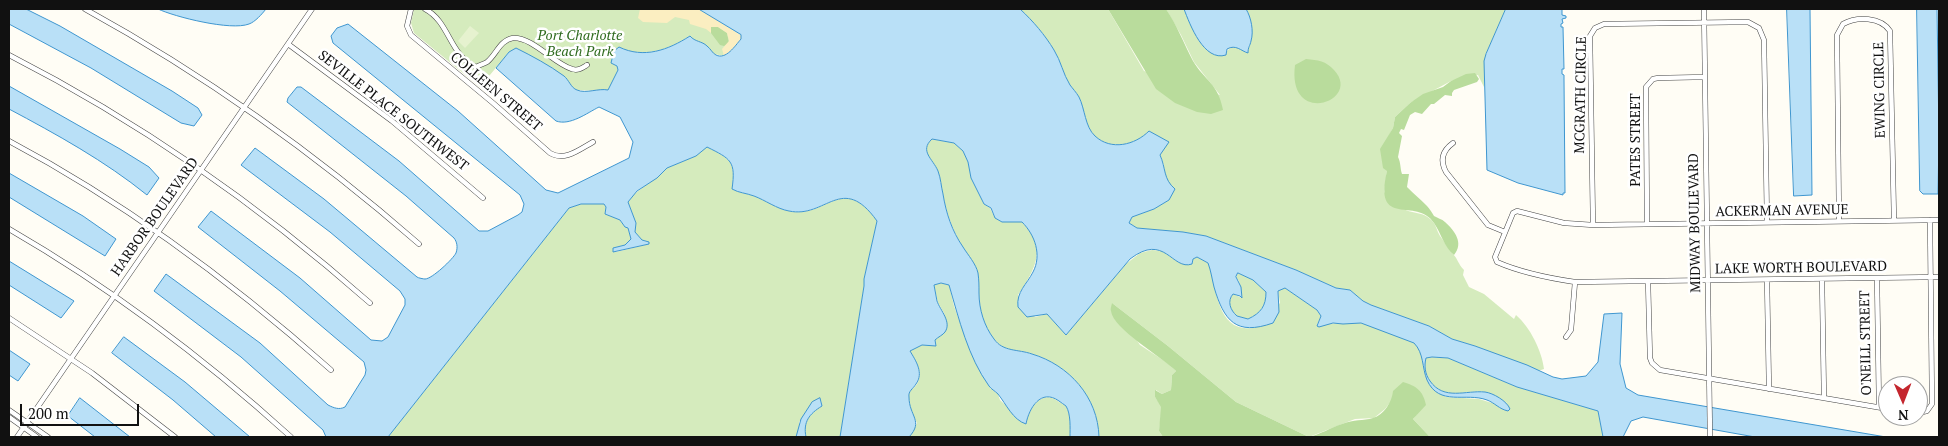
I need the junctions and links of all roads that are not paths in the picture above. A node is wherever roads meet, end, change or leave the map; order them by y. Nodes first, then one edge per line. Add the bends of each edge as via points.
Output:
1 (312, 9) edge
2 (411, 9) edge
3 (425, 9) edge
4 (1704, 9) edge
5 (88, 10) edge
6 (1704, 22) junction
7 (288, 44) junction
8 (9, 55) edge
9 (587, 65) dead end
10 (1704, 77) junction
11 (244, 107) junction
12 (9, 141) edge
13 (593, 142) dead end
14 (1453, 143) dead end
15 (201, 170) junction
16 (483, 198) dead end
17 (1894, 220) junction
18 (1930, 220) junction
19 (1939, 220) edge
20 (1839, 221) junction
21 (1767, 222) junction
22 (1706, 223) junction
23 (1648, 224) junction
24 (1593, 225) junction
25 (9, 229) edge
26 (158, 232) junction
27 (1505, 232) junction
28 (420, 244) dead end
29 (1931, 277) junction
30 (1939, 277) edge
31 (1877, 278) junction
32 (1822, 279) junction
33 (1707, 280) junction
34 (1767, 280) junction
35 (1575, 282) junction
36 (1648, 282) junction
37 (114, 295) junction
38 (370, 303) dead end
39 (9, 318) edge
40 (1566, 337) dead end
41 (71, 358) junction
42 (331, 370) dead end
43 (1709, 379) junction
44 (1769, 389) junction
45 (1824, 398) junction
46 (1878, 407) joint
47 (9, 410) edge
48 (1928, 410) edge
49 (9, 417) edge
50 (27, 423) junction
51 (24, 428) junction
52 (1710, 435) edge
53 (17, 437) edge
54 (37, 437) edge
55 (48, 437) edge
56 (176, 437) edge
57 (291, 437) edge

1 - 7 street, HARBOR BOULEVARD
2 - 13 street, COLLEEN STREET via 407,26 411,35 550,154 564,157
3 - 9 street via 442,23 450,42 467,63 476,67 486,63 503,43 515,38 571,69 579,70
4 - 6 street, MIDWAY BOULEVARD
5 - 11 street via 167,56
6 - 10 street, MIDWAY BOULEVARD
6 - 21 street, MCGRATH CIRCLE via 1748,22 1763,34
6 - 24 street, MCGRATH CIRCLE via 1604,24 1592,32
7 - 11 street, HARBOR BOULEVARD
7 - 16 street, SEVILLE PLACE SOUTHWEST via 392,121
8 - 15 street via 110,111
10 - 22 street, MIDWAY BOULEVARD
10 - 23 street, PATES STREET via 1658,78 1646,87
11 - 15 street, HARBOR BOULEVARD
11 - 28 street via 344,180
12 - 26 street
14 - 27 street via 1442,157 1446,172 1488,225
15 - 26 street, HARBOR BOULEVARD
15 - 38 street via 288,234
17 - 18 street, ACKERMAN AVENUE
17 - 20 street, ACKERMAN AVENUE
17 - 20 street, EWING CIRCLE via 1891,38 1882,22 1854,20 1843,24 1837,35
18 - 19 street, ACKERMAN AVENUE
18 - 29 street
20 - 21 street, ACKERMAN AVENUE
21 - 22 street, ACKERMAN AVENUE
22 - 23 street, ACKERMAN AVENUE
22 - 33 street, MIDWAY BOULEVARD
23 - 24 street, ACKERMAN AVENUE
24 - 27 street, ACKERMAN AVENUE via 1564,223 1517,211
25 - 37 street
26 - 37 street, HARBOR BOULEVARD
26 - 42 street via 249,300
27 - 35 street, LAKE WORTH BOULEVARD via 1495,257 1497,262 1543,277
29 - 30 street, LAKE WORTH BOULEVARD
29 - 31 street, LAKE WORTH BOULEVARD
29 - 48 street via 1932,404
31 - 32 street, LAKE WORTH BOULEVARD
31 - 46 street, O'NEILL STREET
32 - 34 street, LAKE WORTH BOULEVARD
32 - 45 street
33 - 34 street, LAKE WORTH BOULEVARD
33 - 36 street, LAKE WORTH BOULEVARD
33 - 43 street, MIDWAY BOULEVARD
34 - 44 street
35 - 36 street, LAKE WORTH BOULEVARD
35 - 40 street via 1571,330
36 - 43 street via 1652,363 1660,370
37 - 41 street, HARBOR BOULEVARD
37 - 57 street via 201,360
39 - 41 street
41 - 50 street, HARBOR BOULEVARD
41 - 56 street
43 - 44 street
43 - 52 street, MIDWAY BOULEVARD
44 - 45 street
45 - 46 street
47 - 50 street
49 - 51 street
50 - 51 street, HARBOR BOULEVARD
50 - 55 street
51 - 53 street, HARBOR BOULEVARD
51 - 54 street

